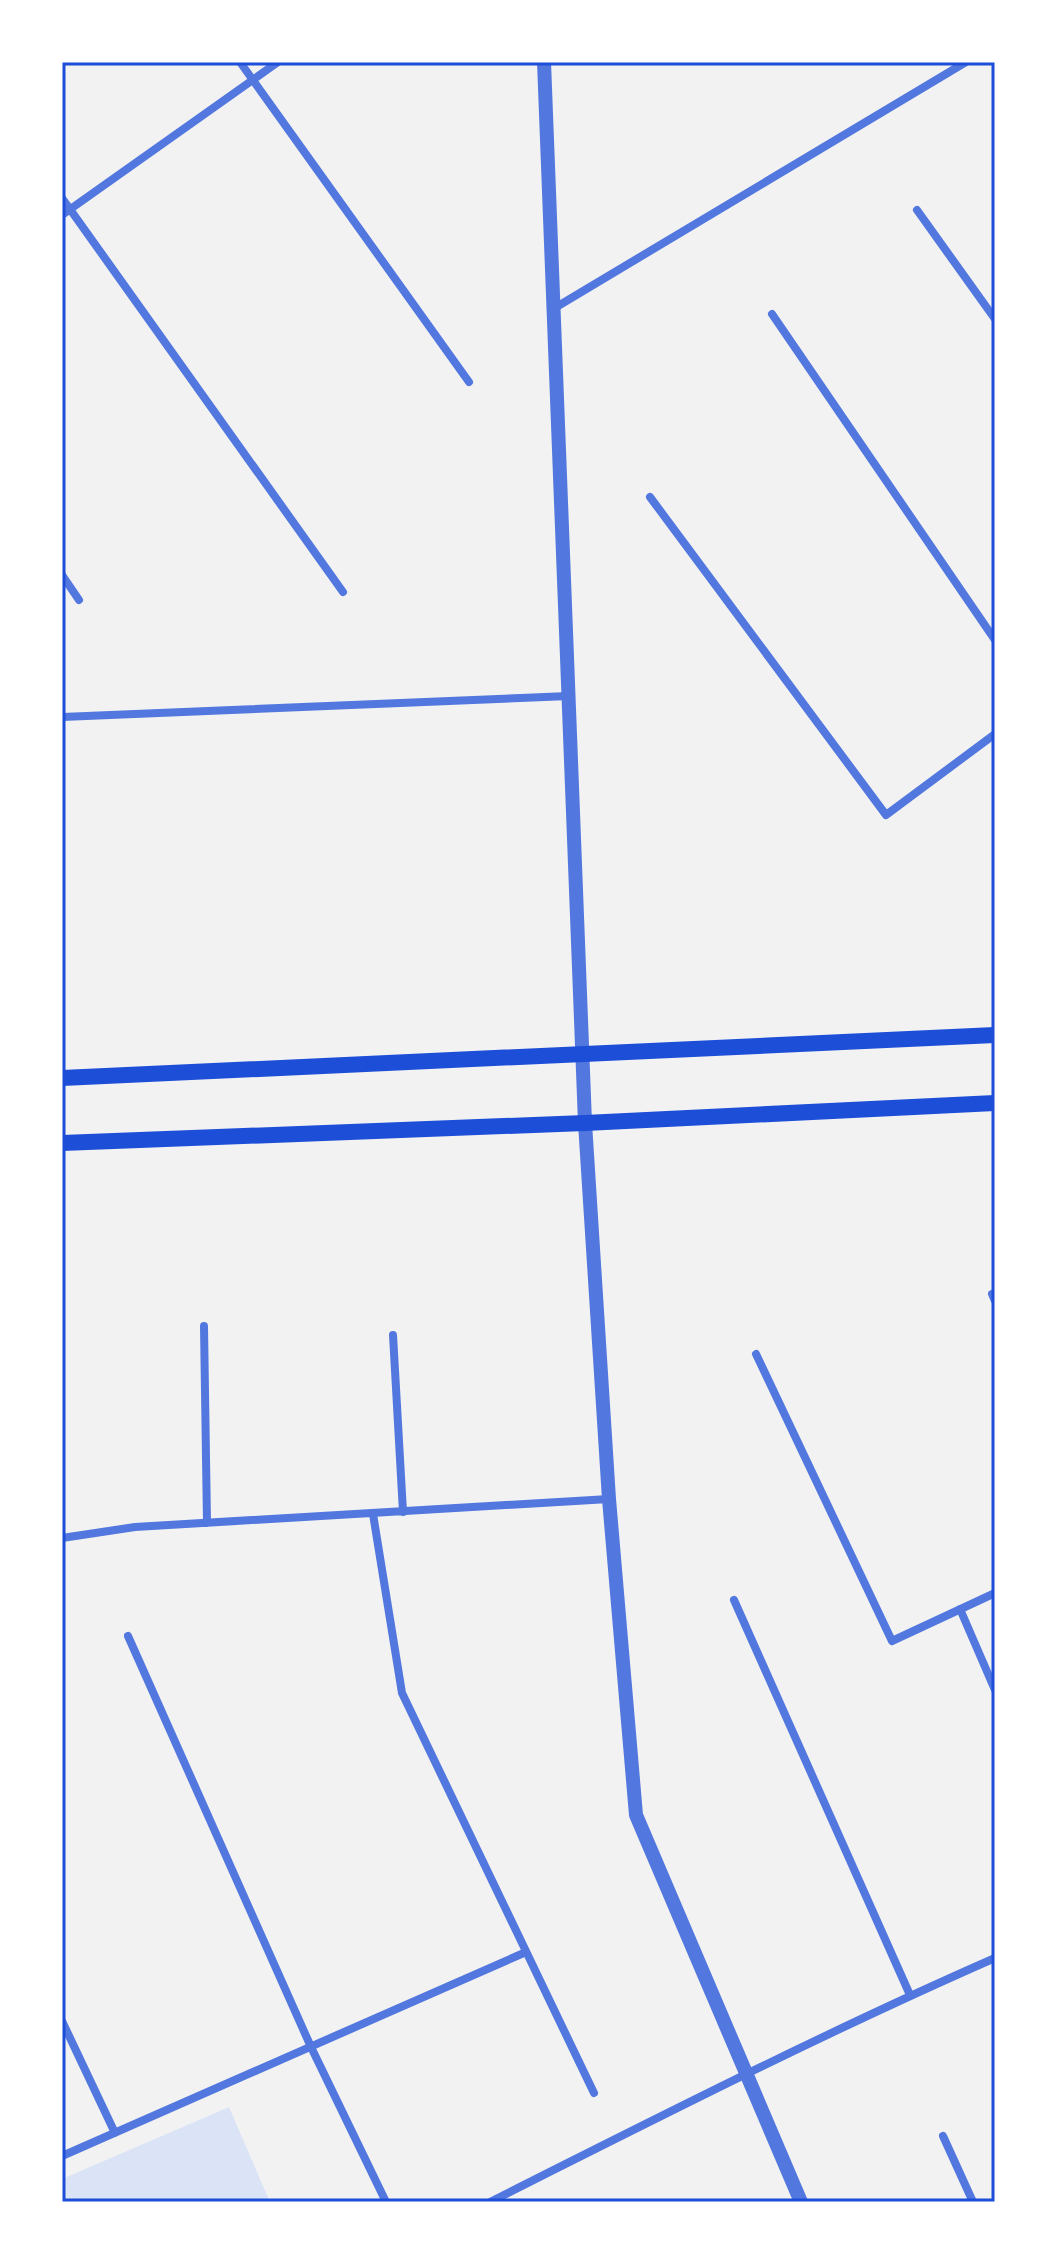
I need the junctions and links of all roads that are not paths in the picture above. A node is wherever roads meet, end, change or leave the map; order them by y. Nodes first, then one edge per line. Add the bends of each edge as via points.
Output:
1 (240, 62) edge
2 (278, 62) edge
3 (544, 62) edge
4 (966, 62) edge
5 (252, 80) junction
6 (62, 198) edge
7 (917, 210) dead end
8 (66, 212) edge
9 (553, 309) junction
10 (772, 314) dead end
11 (995, 319) edge
12 (469, 382) dead end
13 (650, 497) dead end
14 (62, 575) edge
15 (343, 592) dead end
16 (79, 600) dead end
17 (995, 640) edge
18 (569, 696) junction
19 (62, 717) edge
20 (995, 734) edge
21 (995, 1035) edge
22 (583, 1055) junction
23 (62, 1078) edge
24 (995, 1103) edge
25 (585, 1123) junction
26 (62, 1143) edge
27 (204, 1326) dead end
28 (393, 1335) dead end
29 (756, 1354) dead end
30 (609, 1499) junction
31 (403, 1512) junction
32 (373, 1514) junction
33 (207, 1523) junction
34 (62, 1538) edge
35 (995, 1593) edge
36 (734, 1600) dead end
37 (960, 1609) junction
38 (128, 1636) dead end
39 (995, 1690) edge
40 (526, 1952) junction
41 (995, 1958) edge
42 (910, 1995) junction
43 (62, 2021) edge
44 (311, 2047) junction
45 (746, 2074) junction
46 (594, 2093) dead end
47 (115, 2133) junction
48 (943, 2136) dead end
49 (62, 2156) edge
50 (386, 2202) edge
51 (490, 2202) edge
52 (801, 2202) edge
53 (973, 2202) edge

1 - 5 street
2 - 5 street
3 - 9 street
4 - 9 street
5 - 8 street
5 - 12 street
6 - 8 street
7 - 11 street
8 - 15 street
9 - 18 street
10 - 17 street
13 - 20 street via 886,815
14 - 16 street
18 - 19 street
18 - 22 street
21 - 22 main road
22 - 23 main road
22 - 25 street
24 - 25 main road
25 - 26 main road
25 - 30 street
27 - 33 street
28 - 31 street
29 - 37 street via 892,1641
30 - 31 street
30 - 45 street via 636,1815
31 - 32 street
32 - 33 street
32 - 40 street via 402,1693
33 - 34 street
35 - 37 street
36 - 42 street
37 - 39 street
38 - 44 street
40 - 44 street
40 - 46 street
41 - 42 street
42 - 45 street
43 - 47 street
44 - 47 street
44 - 50 street
45 - 51 street
45 - 52 street
47 - 49 street
48 - 53 street

